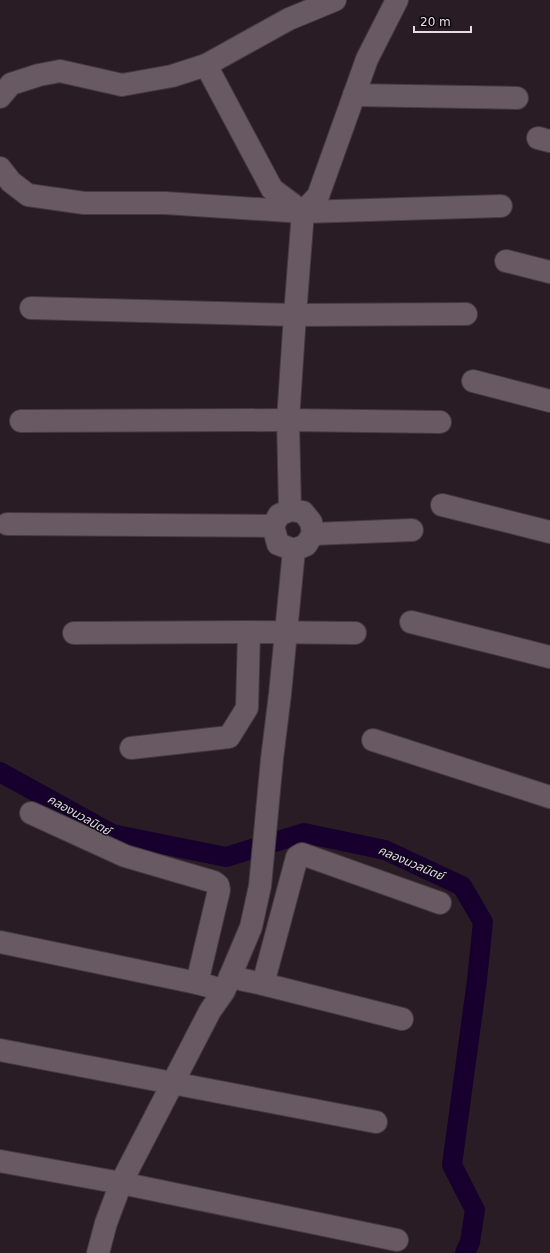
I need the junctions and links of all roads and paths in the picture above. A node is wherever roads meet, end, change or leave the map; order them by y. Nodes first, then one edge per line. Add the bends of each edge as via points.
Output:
1 (335, 0) edge
2 (397, 0) edge
3 (206, 65) junction
4 (354, 95) junction
5 (0, 97) edge
6 (517, 98) dead end
7 (0, 168) edge
8 (501, 206) dead end
9 (302, 212) junction
10 (506, 261) dead end
11 (550, 272) edge
12 (31, 308) dead end
13 (466, 314) dead end
14 (295, 315) junction
15 (473, 381) dead end
16 (550, 401) edge
17 (288, 420) junction
18 (22, 421) dead end
19 (440, 422) dead end
20 (442, 505) dead end
21 (290, 510) junction
22 (7, 524) dead end
23 (273, 526) junction
24 (412, 530) dead end
25 (550, 532) edge
26 (312, 534) junction
27 (294, 550) junction
28 (411, 622) dead end
29 (249, 632) junction
30 (285, 632) junction
31 (74, 633) dead end
32 (355, 633) dead end
33 (550, 657) edge
34 (372, 740) dead end
35 (131, 748) dead end
36 (550, 797) edge
37 (31, 813) dead end
38 (440, 903) dead end
39 (0, 942) edge
40 (197, 983) junction
41 (227, 984) junction
42 (263, 984) junction
43 (402, 1019) dead end
44 (0, 1050) edge
45 (172, 1084) junction
46 (376, 1122) dead end
47 (0, 1161) edge
48 (121, 1183) junction
49 (397, 1240) dead end
50 (98, 1253) edge

1 - 3 street via 289,19
2 - 4 street via 367,59
3 - 5 street via 172,76 122,85 60,71 11,84
3 - 9 street via 272,189
4 - 6 street
4 - 9 street via 318,196
7 - 9 street via 28,195 84,204 164,203
8 - 9 street
9 - 14 street
10 - 11 street
12 - 14 street
13 - 14 street
14 - 17 street
15 - 16 street
17 - 18 street
17 - 19 street
17 - 21 street
20 - 25 street
21 - 23 street via 279,515
21 - 26 street via 303,512 311,522
22 - 23 street
23 - 27 street via 278,544
24 - 26 street
26 - 27 street via 306,545
27 - 30 street
28 - 33 street
29 - 30 street
29 - 31 street
29 - 35 street via 247,708 229,737
30 - 32 street
30 - 41 street via 260,886 251,927
34 - 36 street
37 - 40 street via 125,856 218,885 219,890
38 - 42 street via 299,855
39 - 40 street
40 - 41 street
41 - 42 street
41 - 45 street
42 - 43 street
44 - 45 street
45 - 46 street
45 - 48 street
47 - 48 street
48 - 49 street
48 - 50 street

